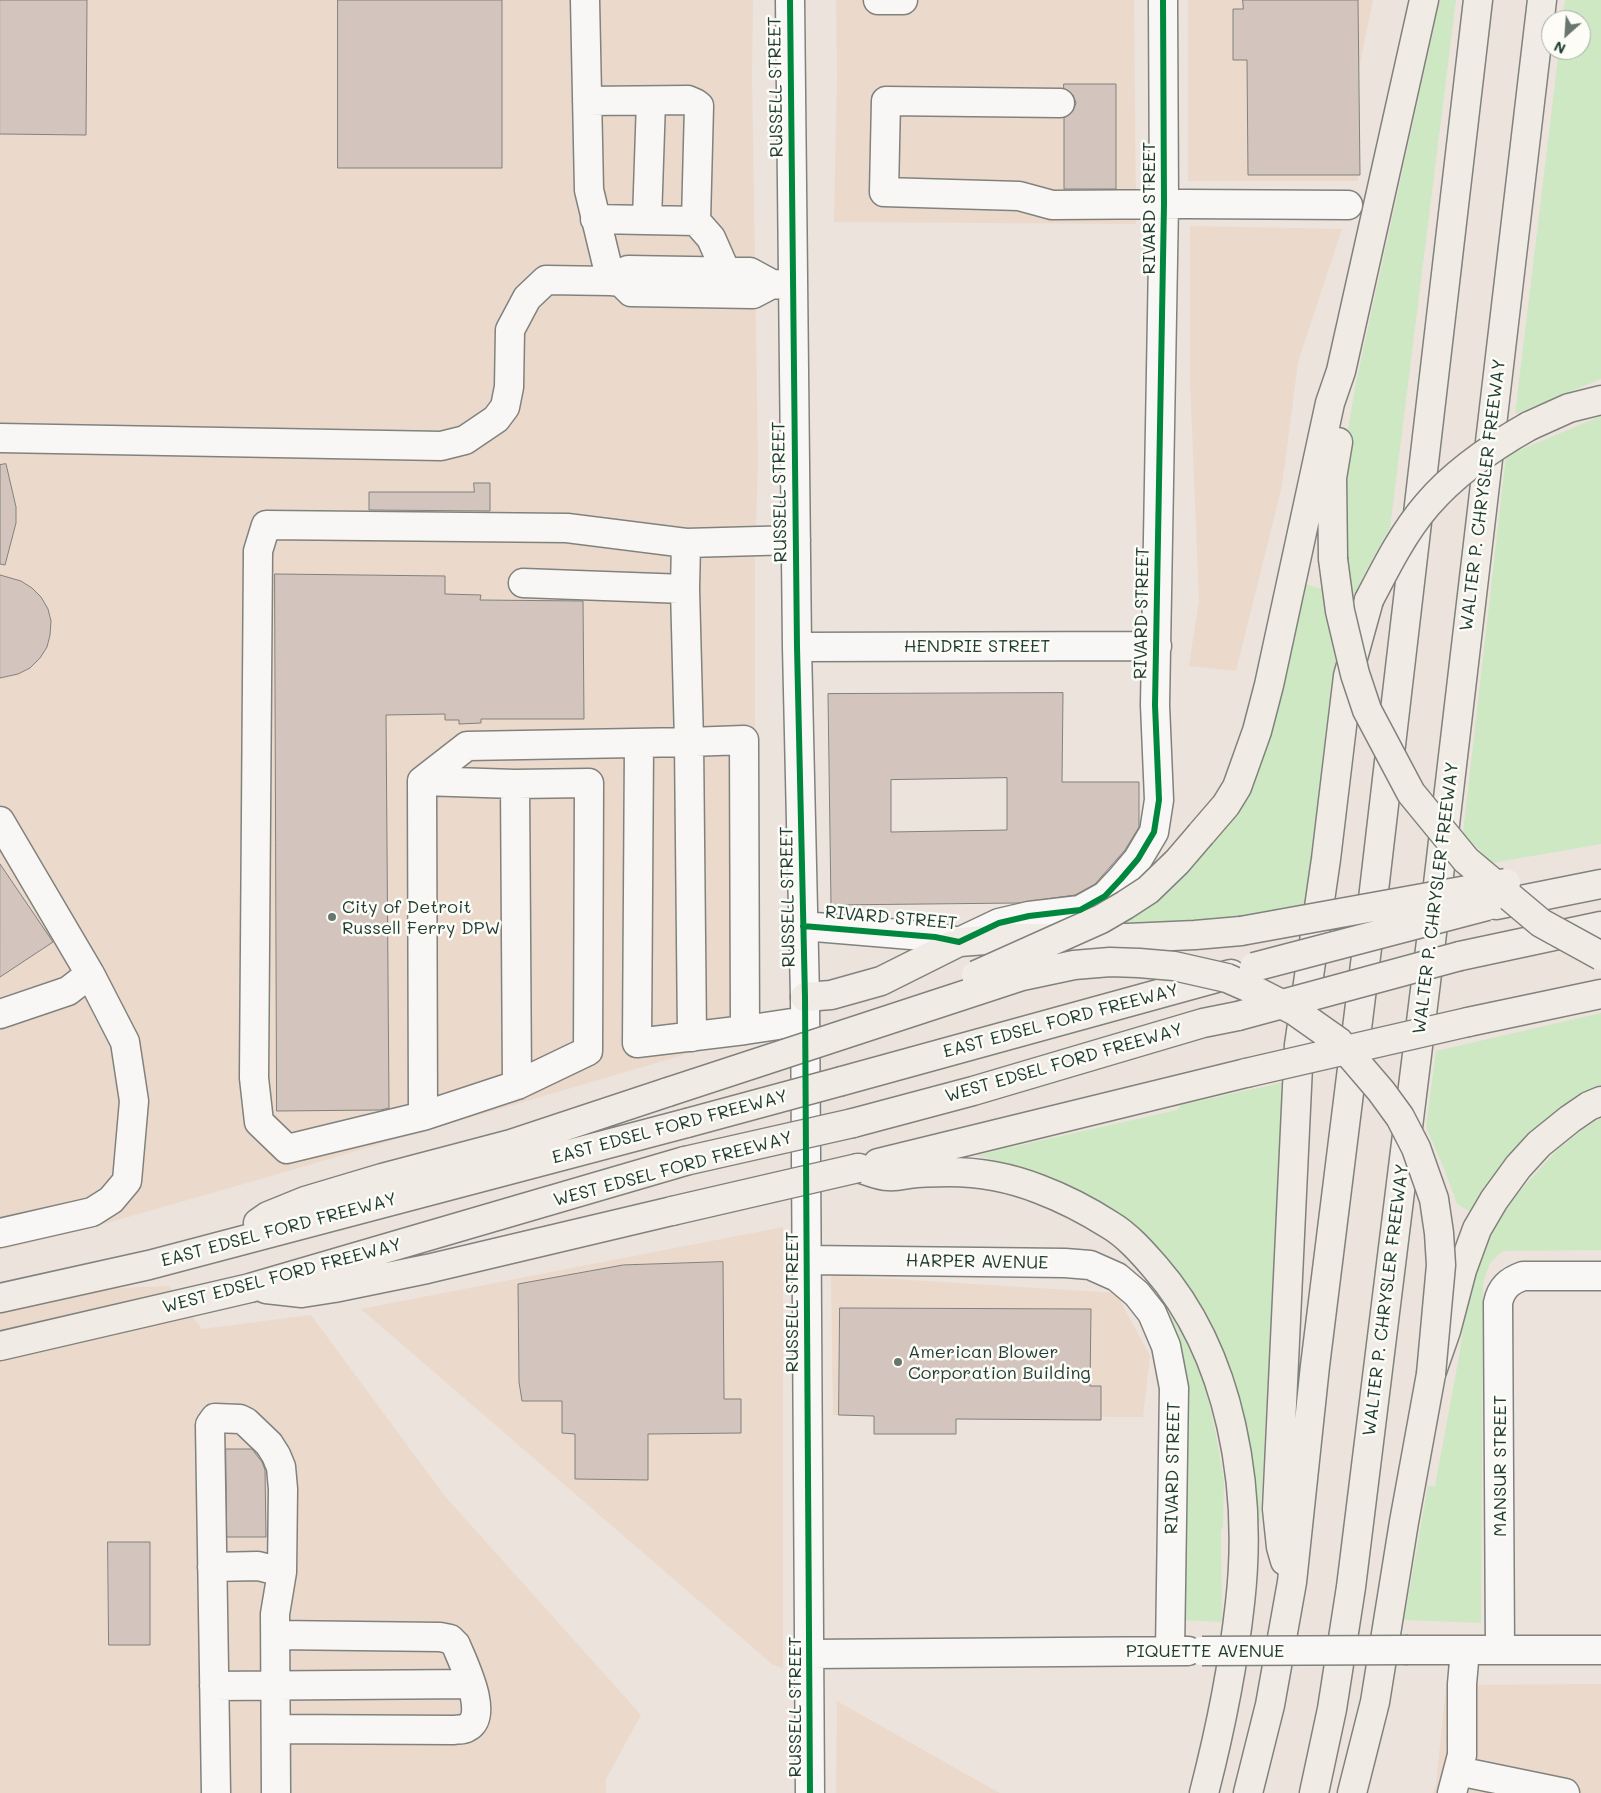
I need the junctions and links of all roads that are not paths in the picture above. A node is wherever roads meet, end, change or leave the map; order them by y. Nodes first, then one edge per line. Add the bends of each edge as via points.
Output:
1 (585, 0) edge
2 (790, 0) edge
3 (878, 0) edge
4 (903, 0) edge
5 (1163, 0) edge
6 (1424, 0) edge
7 (1478, 0) edge
8 (1542, 0) edge
9 (650, 100) junction
10 (587, 101) junction
11 (1060, 103) dead end
12 (1164, 204) junction
13 (1348, 205) dead end
14 (595, 219) junction
15 (647, 220) junction
16 (696, 221) junction
17 (726, 272) junction
18 (616, 281) junction
19 (783, 284) junction
20 (1341, 371) junction
21 (1601, 400) edge
22 (0, 438) edge
23 (796, 540) junction
24 (686, 544) junction
25 (523, 583) dead end
26 (685, 589) junction
27 (1157, 646) junction
28 (797, 647) junction
29 (689, 742) junction
30 (639, 744) junction
31 (422, 781) junction
32 (516, 784) junction
33 (0, 821) edge
34 (1601, 884) edge
35 (1565, 891) junction
36 (803, 926) junction
37 (1601, 926) edge
38 (959, 942) junction
39 (1601, 956) edge
40 (90, 974) junction
41 (1601, 994) edge
42 (805, 1009) junction
43 (0, 1014) edge
44 (745, 1030) junction
45 (856, 1030) junction
46 (692, 1037) junction
47 (517, 1085) junction
48 (1601, 1100) edge
49 (423, 1116) junction
50 (945, 1160) junction
51 (0, 1233) edge
52 (232, 1242) junction
53 (807, 1260) junction
54 (1601, 1276) edge
55 (250, 1288) junction
56 (1137, 1294) joint
57 (0, 1298) edge
58 (0, 1346) edge
59 (1431, 1374) junction
60 (212, 1567) junction
61 (282, 1572) junction
62 (1292, 1582) junction
63 (276, 1635) junction
64 (1465, 1650) junction
65 (1500, 1650) junction
66 (1601, 1650) edge
67 (1170, 1651) junction
68 (809, 1654) junction
69 (471, 1684) junction
70 (214, 1686) junction
71 (275, 1686) junction
72 (276, 1729) junction
73 (1455, 1782) edge
74 (216, 1793) edge
75 (276, 1793) edge
76 (810, 1793) edge
77 (1204, 1793) edge
78 (1248, 1793) edge
79 (1314, 1793) edge
80 (1352, 1793) edge
81 (1565, 1793) edge

1 - 10 street
2 - 19 street, RUSSELL STREET
3 - 4 street
5 - 12 street, RIVARD STREET
6 - 20 highway
7 - 62 highway
8 - 79 highway, WALTER P. CHRYSLER FREEWAY via 1351,1588 1332,1709
9 - 10 street
9 - 15 street
9 - 16 street via 688,100 699,106
10 - 14 street via 589,190
11 - 12 street via 886,102 884,192 1019,196 1052,205
12 - 13 street
12 - 27 street, RIVARD STREET
14 - 15 street
14 - 18 street
15 - 16 street
16 - 17 street via 711,238
17 - 18 street via 628,270
17 - 19 street via 750,272
18 - 19 street via 631,292 753,294
18 - 22 street via 546,280 527,298 510,330 509,387 505,407 496,419 465,440 441,446
19 - 23 street, RUSSELL STREET
20 - 39 highway, bridge via 1343,406 1332,478 1333,559 1340,612 1367,710 1411,793 1466,860 1540,923
20 - 45 highway, bridge via 1330,403 1269,686 1237,787 1226,804 1177,862 1148,890 1117,910
21 - 62 highway, bridge via 1569,408 1498,444 1460,472 1427,505 1396,548 1369,600 1348,676 1299,1045 1277,1509 1281,1547
23 - 24 street
23 - 28 street, RUSSELL STREET
24 - 26 street
24 - 49 street via 567,528 266,525 258,551 254,1078 259,1122 287,1150
25 - 26 street
26 - 29 street
27 - 28 street, HENDRIE STREET
27 - 38 street, RIVARD STREET via 1159,800 1154,832 1138,859 1104,896 1080,910 999,923
28 - 36 street, RUSSELL STREET
29 - 30 street
29 - 44 street via 744,740
29 - 46 street
30 - 31 street via 467,746
30 - 46 street via 637,1043
31 - 32 street
31 - 49 street
32 - 47 street
32 - 47 street via 588,783 588,1051
33 - 40 street
34 - 35 highway, EAST EDSEL FORD FREEWAY
35 - 38 highway, bridge via 1510,882 1241,931 1137,938 1014,938
35 - 52 highway, EAST EDSEL FORD FREEWAY, bridge via 1488,906 1254,967 687,1123
36 - 38 street, RIVARD STREET via 935,937
36 - 42 street, RUSSELL STREET
37 - 55 highway, WEST EDSEL FORD FREEWAY, bridge via 1460,956 1203,1023 853,1123 685,1162
38 - 42 highway via 881,981 831,995
40 - 43 street via 68,991
40 - 51 street via 125,1042 134,1101 127,1181 112,1200 92,1212
41 - 50 highway, bridge via 1246,1073
42 - 44 street
42 - 53 street, RUSSELL STREET
44 - 46 street
45 - 52 highway, bridge via 511,1144 305,1201 268,1216
45 - 59 highway, bridge via 1022,976 1074,965 1110,962 1174,966 1227,978 1295,1011 1339,1042 1382,1091 1400,1116 1426,1174 1434,1199 1441,1265
47 - 49 street
48 - 59 highway via 1539,1144 1494,1200 1477,1229 1462,1270
50 - 55 highway, bridge via 858,1168 334,1288 302,1293
50 - 77 highway via 966,1172 1013,1180 1041,1190 1111,1226 1170,1284 1190,1314 1211,1359 1236,1445 1242,1495 1243,1550 1240,1601 1224,1707
52 - 57 highway, EAST EDSEL FORD FREEWAY via 149,1265
53 - 56 street, HARPER AVENUE via 1090,1265 1117,1276
53 - 68 street, RUSSELL STREET
54 - 65 street, MANSUR STREET via 1523,1276 1506,1284 1500,1293
55 - 58 highway, WEST EDSEL FORD FREEWAY
56 - 67 street, RIVARD STREET via 1152,1312 1166,1346 1174,1388
59 - 80 highway via 1375,1702
60 - 61 street via 258,1566
60 - 61 street via 210,1425 215,1418 240,1419 269,1444 281,1467
60 - 70 street
61 - 63 street
62 - 78 highway via 1270,1706
63 - 69 street via 450,1639 456,1645
63 - 71 street
64 - 65 street, PIQUETTE AVENUE
64 - 67 street, PIQUETTE AVENUE, bridge
64 - 73 street via 1462,1755
65 - 66 street, PIQUETTE AVENUE
67 - 68 street, PIQUETTE AVENUE
68 - 76 street, RUSSELL STREET
69 - 71 street
69 - 72 street via 477,1700 476,1716 465,1728
70 - 71 street
70 - 74 street
71 - 72 street
72 - 75 street
73 - 81 street

